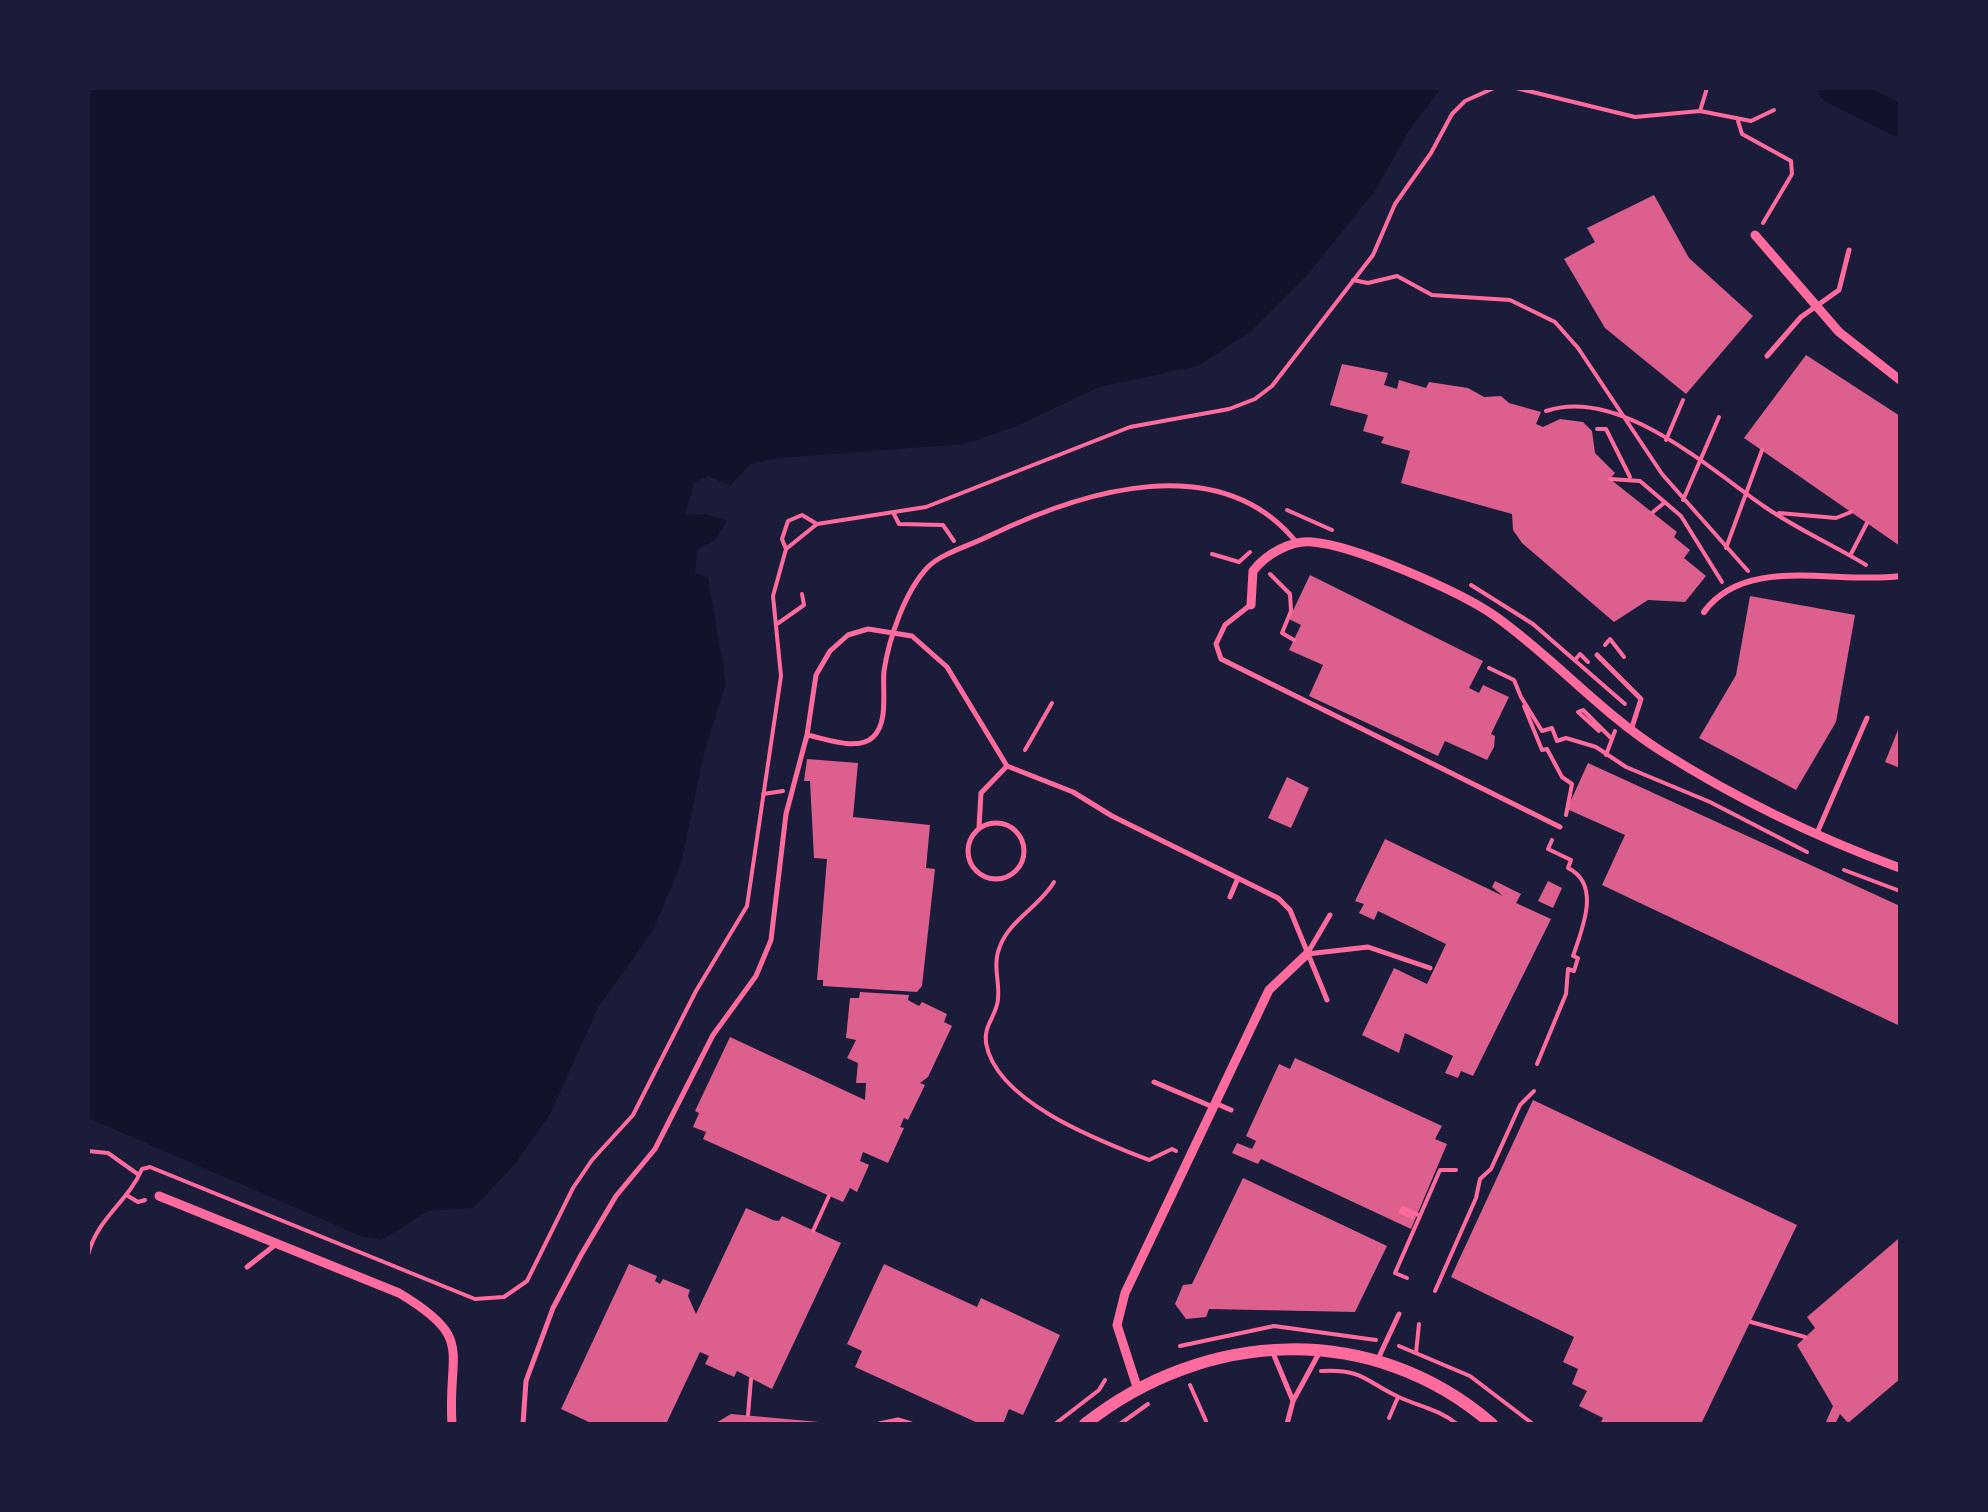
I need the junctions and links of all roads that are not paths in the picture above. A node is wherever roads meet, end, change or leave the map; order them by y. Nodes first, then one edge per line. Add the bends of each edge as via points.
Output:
1 (1755, 235) road end
2 (1849, 250) dead end
3 (1815, 307) junction
4 (1767, 356) dead end
5 (1900, 380) edge
6 (1297, 543) junction
7 (1900, 576) edge
8 (1251, 605) joint
9 (1704, 612) dead end
10 (896, 632) junction
11 (1596, 656) dead end
12 (1867, 718) dead end
13 (1630, 731) junction
14 (807, 734) junction
15 (1007, 766) junction
16 (979, 827) junction
17 (1560, 827) dead end
18 (1817, 833) junction
19 (1900, 868) edge
20 (1238, 878) junction
21 (1230, 897) dead end
22 (1330, 915) dead end
23 (1307, 954) junction
24 (1430, 968) dead end
25 (1327, 1000) dead end
26 (1154, 1082) dead end
27 (1214, 1105) junction
28 (1231, 1110) dead end
29 (159, 1196) road end
30 (275, 1245) junction
31 (247, 1267) dead end
32 (1399, 1314) dead end
33 (1270, 1349) junction
34 (1320, 1350) junction
35 (1378, 1362) junction
36 (1138, 1390) junction
37 (1293, 1400) junction
38 (452, 1424) edge
39 (523, 1424) edge
40 (879, 1424) edge
41 (911, 1424) edge
42 (1085, 1424) edge
43 (1287, 1424) edge
44 (1492, 1424) edge

1 - 3 street
2 - 3 lane via 1839,290
3 - 4 lane
3 - 5 street
6 - 8 street via 1253,571
6 - 10 lane via 1272,516 1205,488 1095,494 1046,508 930,565
6 - 13 street via 1333,547 1430,582 1490,613
7 - 9 street via 1754,577 1725,591
8 - 17 lane via 1225,624 1216,644 1221,659
10 - 14 lane via 848,634 830,651 816,675
10 - 14 lane via 874,737 862,744
10 - 15 lane via 912,636 947,667
11 - 13 lane via 1641,699
12 - 18 lane
13 - 18 street via 1702,776
14 - 39 lane via 791,789 771,940 655,1150 616,1196 572,1272 526,1382
15 - 16 lane via 980,792
15 - 20 lane via 1074,792
16 - 16 lane via 994,822 1017,831 1024,854 1011,875 994,879 972,866 967,850
18 - 19 street
20 - 21 lane
20 - 23 lane via 1290,910
22 - 23 lane
23 - 24 lane via 1368,947
23 - 25 lane
23 - 27 street via 1269,990
26 - 27 lane
27 - 28 lane
27 - 36 street via 1125,1293 1117,1324
29 - 30 street
30 - 31 lane
30 - 38 street via 399,1294 448,1330 456,1356
32 - 35 lane
33 - 34 main road
33 - 36 main road via 1184,1365
33 - 37 lane
34 - 35 main road
34 - 37 lane
35 - 44 main road via 1432,1384
36 - 42 main road
37 - 43 lane
40 - 41 lane

